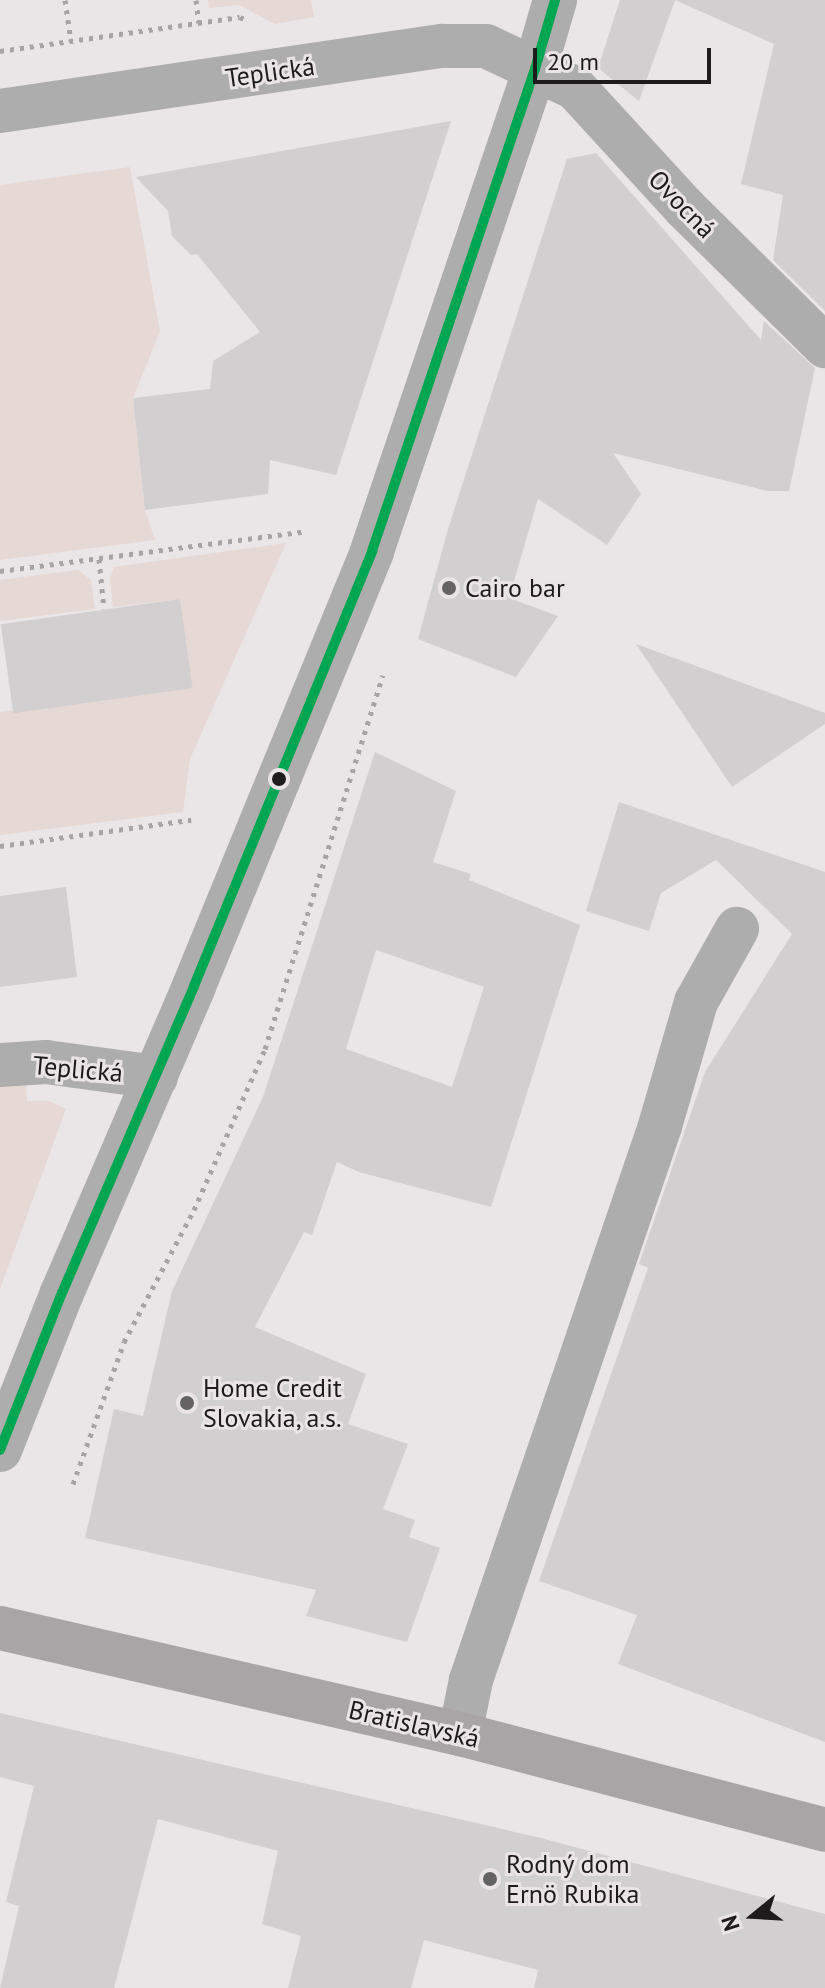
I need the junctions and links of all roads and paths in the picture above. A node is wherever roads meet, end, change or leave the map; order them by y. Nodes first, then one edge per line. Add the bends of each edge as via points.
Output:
1 (65, 0) edge
2 (196, 0) edge
3 (555, 0) edge
4 (199, 23) dead end
5 (71, 41) dead end
6 (535, 69) junction
7 (0, 111) edge
8 (825, 346) edge
9 (306, 531) dead end
10 (99, 559) junction
11 (0, 571) edge
12 (104, 609) dead end
13 (191, 820) dead end
14 (0, 846) edge
15 (737, 929) dead end
16 (0, 1065) edge
17 (156, 1077) junction
18 (0, 1450) edge
19 (0, 1628) edge
20 (460, 1734) junction
21 (825, 1830) edge

1 - 5 path
2 - 4 path
3 - 6 street, Teplická
6 - 7 street, Teplická via 486,46 442,46
6 - 8 street, Ovocná via 575,88 685,208
6 - 17 street, Teplická via 372,551
9 - 10 path
10 - 11 path
10 - 12 path
13 - 14 path
15 - 20 street via 696,1002 660,1126 471,1680
16 - 17 street, Teplická via 46,1062
17 - 18 street, Teplická
19 - 20 main road, Bratislavská
20 - 21 main road, Bratislavská

